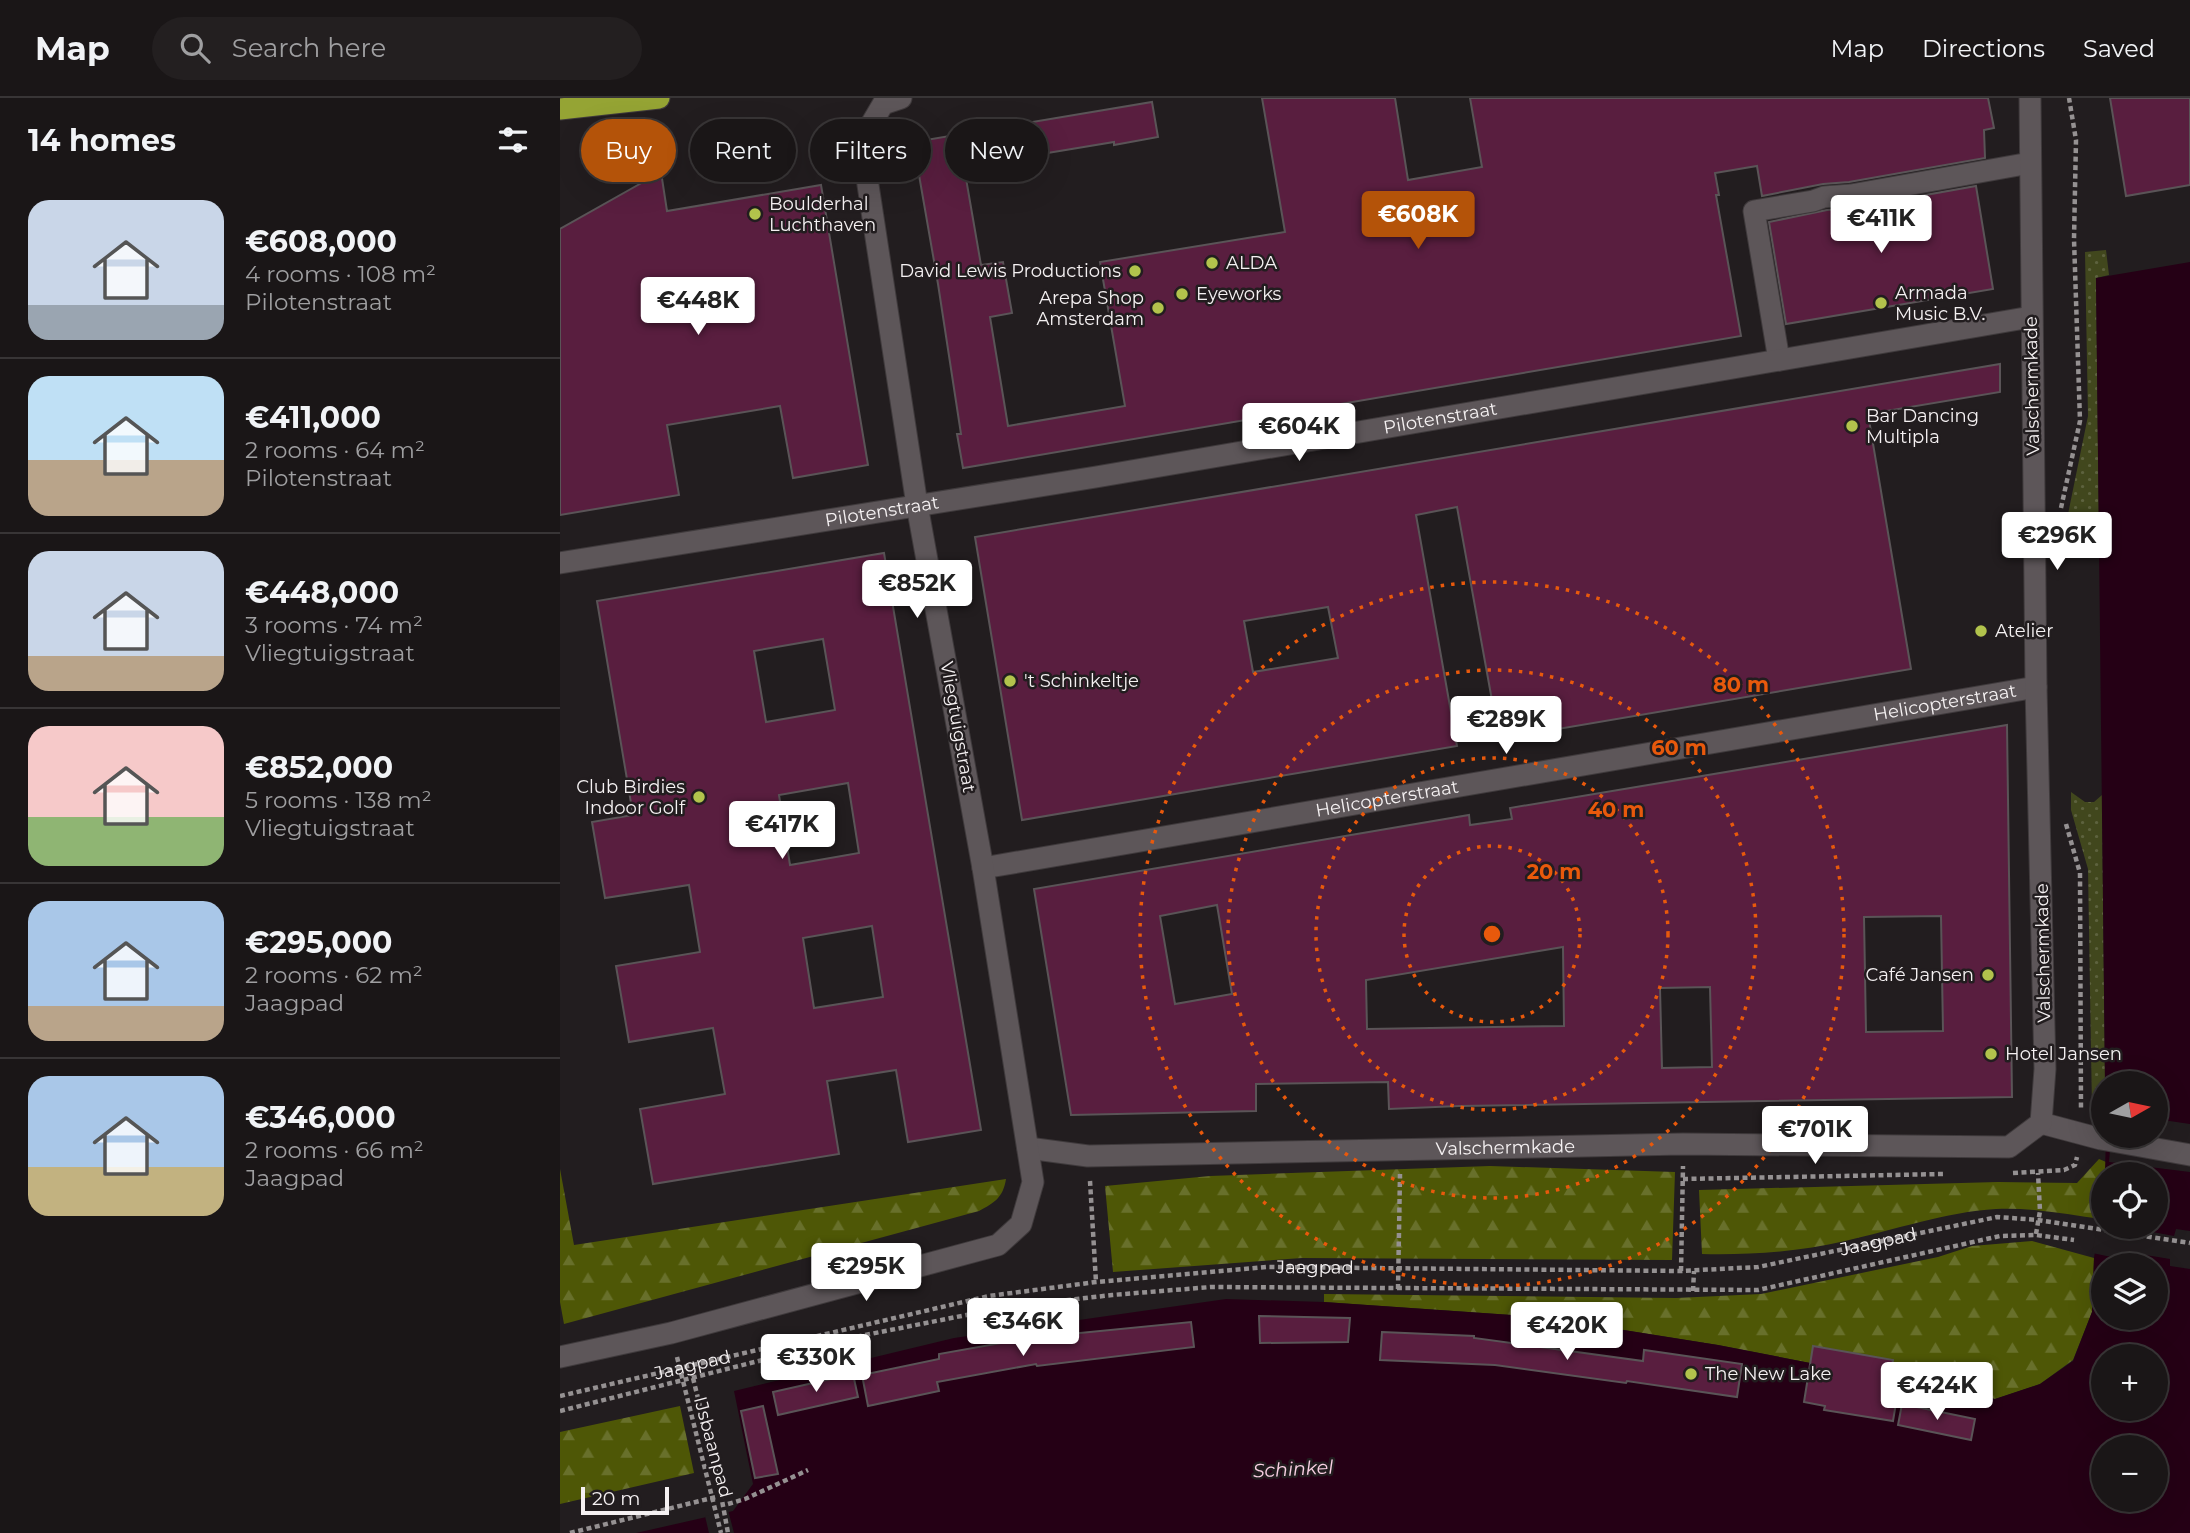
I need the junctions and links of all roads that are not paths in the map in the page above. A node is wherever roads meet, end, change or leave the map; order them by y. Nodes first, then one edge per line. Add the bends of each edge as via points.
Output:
1 (659, 98) edge
2 (2030, 98) edge
3 (892, 101) edge
4 (560, 109) edge
5 (2030, 163) junction
6 (2031, 317) junction
7 (1779, 360) junction
8 (917, 505) junction
9 (560, 563) edge
10 (2036, 687) junction
11 (984, 867) junction
12 (2041, 1123) junction
13 (1028, 1148) junction
14 (2190, 1155) edge
15 (560, 1357) edge

1 - 4 highway
2 - 5 street, Valschermkade
3 - 8 street, Vliegtuigstraat via 863,138
5 - 6 street, Valschermkade
5 - 7 street via 1754,211
6 - 7 street, Pilotenstraat
6 - 10 street, Valschermkade
7 - 8 street, Pilotenstraat
8 - 9 street, Pilotenstraat
8 - 11 street, Vliegtuigstraat
10 - 11 street, Helicopterstraat
10 - 12 street, Valschermkade via 2045,1069
11 - 13 street, Vliegtuigstraat
12 - 13 street, Valschermkade via 2009,1147 1683,1144 1088,1156
12 - 14 street
13 - 15 street, Jaagpad via 1033,1182 1021,1224 998,1245 671,1333

